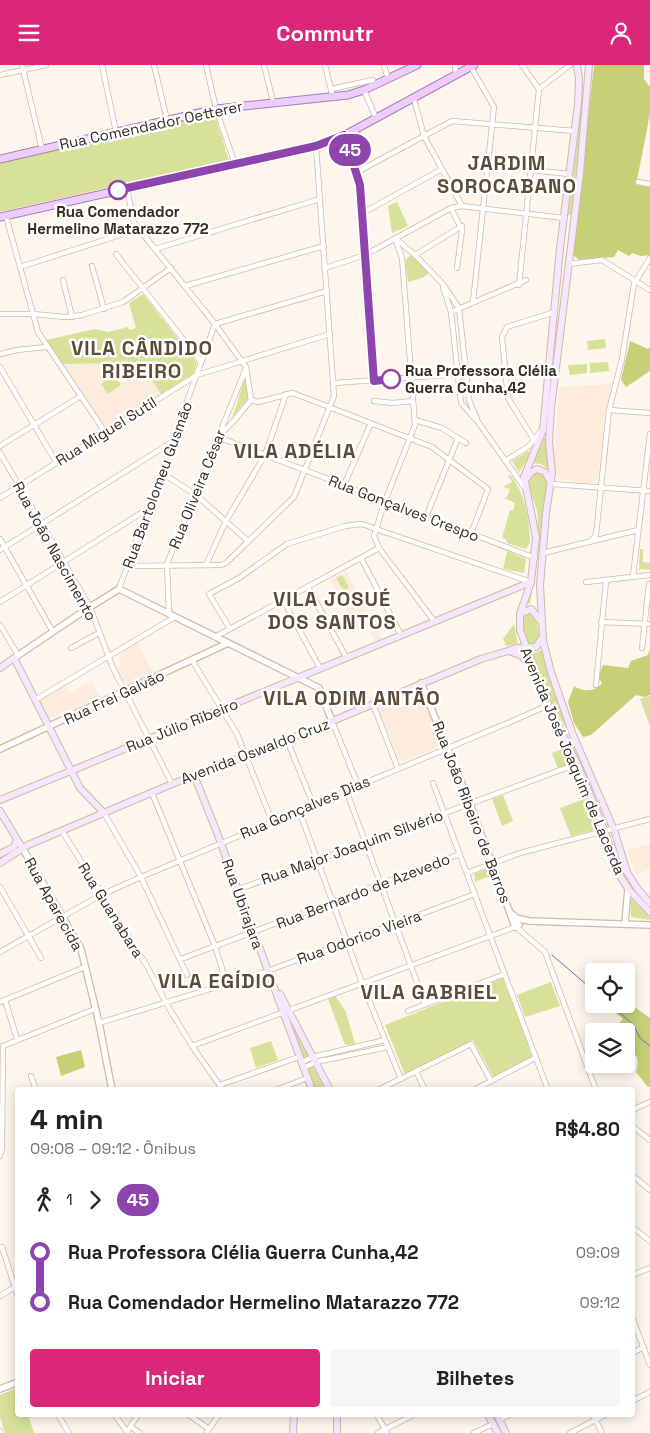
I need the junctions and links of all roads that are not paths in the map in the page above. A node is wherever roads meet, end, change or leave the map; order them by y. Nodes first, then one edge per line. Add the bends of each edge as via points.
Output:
1 (46, 65) edge
2 (102, 65) edge
3 (154, 65) edge
4 (206, 65) edge
5 (264, 65) edge
6 (325, 65) edge
7 (384, 65) edge
8 (417, 65) edge
9 (455, 65) edge
10 (522, 65) edge
11 (570, 65) edge
12 (578, 65) edge
13 (588, 65) edge
14 (473, 66) edge
15 (22, 68) edge
16 (0, 75) edge
17 (456, 75) junction
18 (388, 79) junction
19 (373, 80) dead end
20 (331, 89) junction
21 (539, 89) junction
22 (364, 91) junction
23 (333, 98) junction
24 (414, 99) junction
25 (272, 102) junction
26 (216, 109) junction
27 (376, 118) junction
28 (167, 120) junction
29 (493, 124) junction
30 (535, 128) junction
31 (575, 131) junction
32 (116, 132) junction
33 (344, 135) junction
34 (424, 136) junction
35 (316, 146) junction
36 (42, 149) junction
37 (0, 159) edge
38 (235, 164) junction
39 (442, 169) junction
40 (531, 170) junction
41 (357, 172) junction
42 (569, 174) junction
43 (638, 182) dead end
44 (650, 184) edge
45 (127, 189) junction
46 (320, 199) junction
47 (462, 206) junction
48 (451, 208) junction
49 (483, 209) junction
50 (361, 214) junction
51 (526, 214) junction
52 (3, 216) edge
53 (564, 218) junction
54 (462, 226) junction
55 (139, 229) junction
56 (395, 238) junction
57 (324, 246) junction
58 (155, 249) junction
59 (116, 254) dead end
60 (364, 255) junction
61 (415, 255) junction
62 (650, 258) edge
63 (568, 264) junction
64 (92, 265) dead end
65 (20, 267) junction
66 (171, 268) junction
67 (325, 268) junction
68 (457, 268) dead end
69 (63, 280) dead end
70 (526, 280) dead end
71 (635, 281) junction
72 (442, 283) junction
73 (519, 285) junction
74 (185, 286) junction
75 (143, 289) junction
76 (650, 290) edge
77 (327, 291) junction
78 (473, 302) junction
79 (459, 308) junction
80 (104, 309) junction
81 (451, 312) junction
82 (555, 312) junction
83 (0, 314) edge
84 (33, 314) junction
85 (72, 317) junction
86 (215, 324) junction
87 (330, 334) junction
88 (46, 347) junction
89 (0, 355) edge
90 (243, 361) junction
91 (201, 363) junction
92 (0, 367) edge
93 (246, 367) junction
94 (504, 371) junction
95 (467, 374) junction
96 (197, 375) junction
97 (457, 375) junction
98 (242, 378) junction
99 (412, 378) junction
100 (248, 379) junction
101 (374, 381) junction
102 (334, 383) junction
103 (286, 394) junction
104 (81, 396) junction
105 (251, 400) junction
106 (374, 401) dead end
107 (414, 401) junction
108 (330, 407) junction
109 (609, 410) junction
110 (650, 413) edge
111 (226, 417) junction
112 (414, 420) junction
113 (478, 422) junction
114 (233, 423) junction
115 (371, 423) junction
116 (34, 425) junction
117 (527, 429) junction
118 (542, 429) junction
119 (105, 432) junction
120 (650, 434) edge
121 (218, 437) junction
122 (458, 438) junction
123 (411, 439) junction
124 (534, 440) junction
125 (172, 443) junction
126 (466, 443) dead end
127 (0, 446) edge
128 (162, 449) junction
129 (169, 452) junction
130 (0, 453) edge
131 (265, 455) junction
132 (449, 460) junction
133 (505, 461) junction
134 (56, 462) junction
135 (305, 470) junction
136 (162, 473) junction
137 (551, 484) junction
138 (344, 485) junction
139 (19, 486) junction
140 (601, 488) junction
141 (643, 491) junction
142 (650, 491) edge
143 (527, 493) junction
144 (196, 495) junction
145 (0, 498) edge
146 (385, 501) junction
147 (148, 508) junction
148 (134, 517) junction
149 (426, 517) junction
150 (144, 519) junction
151 (226, 521) junction
152 (42, 524) junction
153 (375, 528) junction
154 (638, 530) junction
155 (471, 534) junction
156 (596, 535) junction
157 (0, 539) edge
158 (602, 539) junction
159 (248, 541) junction
160 (590, 542) junction
161 (379, 548) junction
162 (2, 549) edge
163 (543, 553) junction
164 (361, 558) junction
165 (535, 558) junction
166 (63, 562) junction
167 (167, 564) junction
168 (206, 565) junction
169 (127, 566) junction
170 (650, 575) edge
171 (633, 576) junction
172 (531, 581) junction
173 (606, 581) junction
174 (586, 582) dead end
175 (649, 584) edge
176 (26, 585) junction
177 (308, 587) junction
178 (119, 589) junction
179 (649, 595) edge
180 (283, 600) junction
181 (0, 602) edge
182 (90, 607) junction
183 (520, 614) junction
184 (171, 617) junction
185 (434, 621) junction
186 (602, 622) junction
187 (541, 623) junction
188 (647, 624) edge
189 (0, 625) edge
190 (230, 629) junction
191 (53, 632) junction
192 (99, 633) junction
193 (401, 635) junction
194 (215, 637) junction
195 (542, 637) junction
196 (228, 643) junction
197 (525, 647) junction
198 (71, 648) dead end
199 (642, 648) dead end
200 (507, 651) junction
201 (16, 657) junction
202 (108, 657) junction
203 (346, 657) junction
204 (192, 661) junction
205 (0, 668) edge
206 (320, 668) junction
207 (532, 668) junction
208 (298, 677) junction
209 (421, 683) junction
210 (596, 685) dead end
211 (125, 692) junction
212 (36, 700) junction
213 (546, 700) junction
214 (373, 704) junction
215 (222, 709) junction
216 (332, 721) junction
217 (49, 727) junction
218 (148, 739) junction
219 (287, 740) junction
220 (448, 747) junction
221 (0, 749) edge
222 (246, 755) junction
223 (579, 768) junction
224 (398, 769) junction
225 (71, 771) junction
226 (194, 775) junction
227 (433, 783) dead end
228 (172, 784) junction
229 (358, 785) junction
230 (346, 790) junction
231 (152, 793) junction
232 (0, 800) edge
233 (313, 804) junction
234 (470, 804) junction
235 (299, 810) junction
236 (0, 811) edge
237 (104, 813) junction
238 (444, 813) junction
239 (650, 819) edge
240 (272, 821) junction
241 (614, 830) junction
242 (62, 831) junction
243 (605, 832) junction
244 (17, 840) junction
245 (221, 842) junction
246 (365, 843) junction
247 (23, 849) junction
248 (460, 854) junction
249 (0, 855) edge
250 (180, 860) junction
251 (318, 860) junction
252 (0, 863) edge
253 (492, 863) junction
254 (467, 873) junction
255 (141, 877) junction
256 (381, 884) junction
257 (0, 887) edge
258 (628, 889) junction
259 (237, 890) junction
260 (475, 894) junction
261 (101, 895) junction
262 (334, 902) junction
263 (650, 903) edge
264 (628, 911) junction
265 (650, 912) edge
266 (511, 913) junction
267 (63, 916) junction
268 (529, 921) junction
269 (625, 923) junction
270 (632, 923) junction
271 (395, 924) junction
272 (650, 925) edge
273 (516, 926) junction
274 (253, 932) junction
275 (490, 935) junction
276 (28, 936) junction
277 (348, 941) junction
278 (215, 946) junction
279 (0, 952) edge
280 (41, 959) dead end
281 (181, 959) junction
282 (410, 965) junction
283 (86, 967) junction
284 (268, 971) junction
285 (505, 974) junction
286 (187, 975) dead end
287 (362, 983) junction
288 (227, 985) junction
289 (3, 1001) edge
290 (166, 1003) junction
291 (425, 1004) junction
292 (95, 1009) junction
293 (286, 1011) junction
294 (408, 1011) dead end
295 (99, 1023) junction
296 (17, 1039) junction
297 (385, 1040) junction
298 (192, 1047) junction
299 (388, 1047) junction
300 (535, 1058) junction
301 (314, 1060) junction
302 (301, 1063) junction
303 (416, 1071) junction
304 (31, 1076) dead end
305 (307, 1078) junction
306 (401, 1079) junction
307 (491, 1081) junction
308 (220, 1085) joint
309 (35, 1087) edge
310 (111, 1087) edge
311 (284, 1087) edge
312 (311, 1087) edge
313 (328, 1087) edge
314 (384, 1087) edge
315 (424, 1087) edge
316 (480, 1087) edge
317 (547, 1087) edge
318 (595, 1087) edge
319 (650, 1102) edge
320 (635, 1109) edge
321 (635, 1128) edge
322 (650, 1140) edge
323 (0, 1156) edge
324 (635, 1178) edge
325 (650, 1190) edge
326 (635, 1229) edge
327 (650, 1241) edge
328 (2, 1247) dead end
329 (650, 1268) edge
330 (635, 1274) edge
331 (15, 1283) edge
332 (15, 1287) edge
333 (0, 1296) edge
334 (635, 1324) edge
335 (644, 1347) junction
336 (635, 1352) edge
337 (650, 1365) edge
338 (15, 1383) edge
339 (0, 1389) edge
340 (650, 1392) edge
341 (635, 1400) edge
342 (59, 1417) edge
343 (116, 1417) edge
344 (137, 1417) edge
345 (191, 1417) edge
346 (218, 1417) edge
347 (294, 1417) edge
348 (337, 1417) edge
349 (378, 1417) edge
350 (410, 1417) edge
351 (594, 1417) edge
352 (496, 1420) edge
353 (131, 1427) junction
354 (207, 1431) edge
355 (386, 1431) edge
356 (69, 1433) edge
357 (127, 1433) edge
358 (140, 1433) edge
359 (293, 1433) edge
360 (337, 1433) edge
361 (378, 1433) edge
362 (474, 1433) edge
363 (498, 1433) edge
364 (506, 1433) edge
365 (570, 1433) edge
366 (602, 1433) edge

1 - 15 street
2 - 32 street
3 - 28 street
4 - 26 street
5 - 25 street
6 - 20 street
7 - 18 street
8 - 18 main road, Rua Comendador Oetterer
9 - 17 street
10 - 21 street
11 - 21 street
12 - 31 main road, Avenida José Joaquim de Lacerda
13 - 63 main road, Avenida José Joaquim de Lacerda via 584,131
14 - 17 main road
14 - 29 street via 494,107
15 - 16 street
15 - 36 street
17 - 24 main road
18 - 22 main road, Rua Comendador Oetterer
19 - 20 street
20 - 23 street
21 - 30 street
22 - 23 main road, Rua Comendador Oetterer
22 - 27 street
23 - 25 main road, Rua Comendador Oetterer
24 - 27 main road
24 - 34 street
25 - 26 main road, Rua Comendador Oetterer
26 - 28 main road, Rua Comendador Oetterer
26 - 38 street
27 - 33 main road
28 - 32 main road, Rua Comendador Oetterer
29 - 30 street
29 - 34 street via 452,121
29 - 49 street
30 - 31 street
30 - 40 street
31 - 42 main road, Avenida José Joaquim de Lacerda
32 - 36 main road, Rua Comendador Oetterer
33 - 35 main road
33 - 41 street
34 - 39 street
34 - 41 street
35 - 38 main road
35 - 46 street
36 - 37 main road, Rua Comendador Oetterer
38 - 45 main road
39 - 47 street
39 - 50 street
40 - 42 street
40 - 51 street
41 - 50 street
42 - 53 main road, Avenida José Joaquim de Lacerda
43 - 44 street
45 - 52 main road
45 - 55 street via 134,223
46 - 57 street
46 - 58 street
47 - 48 street
47 - 49 street
48 - 54 street
48 - 56 street
49 - 51 street
49 - 78 street
50 - 60 street
51 - 53 street
51 - 73 street
52 - 65 street
53 - 82 main road, Avenida José Joaquim de Lacerda
54 - 61 street
54 - 68 street
55 - 58 street
55 - 65 street
56 - 60 street
56 - 61 street
56 - 99 street via 402,257
57 - 67 street
57 - 74 street
58 - 66 street
59 - 75 street
60 - 67 street
60 - 101 street
61 - 72 street
62 - 71 street
63 - 71 street via 602,260
63 - 137 main road, Avenida José Joaquim de Lacerda via 551,408
64 - 80 street
65 - 84 street
66 - 74 street
66 - 75 street
67 - 77 street
69 - 85 street
70 - 73 street
71 - 76 street
71 - 109 street via 622,359
72 - 79 street
72 - 81 street
73 - 78 street
74 - 86 street
75 - 80 street via 123,303
75 - 91 street
77 - 86 street
77 - 87 street
78 - 79 street
79 - 81 street
79 - 95 street
80 - 85 street
81 - 97 street
82 - 94 street via 503,331
82 - 118 main road, Avenida José Joaquim de Lacerda
83 - 84 street
84 - 85 street
84 - 88 street
86 - 90 street
86 - 91 street, Rua Bartolomeu Gusmão
87 - 90 street, Rua Miguel Sutil
87 - 102 street
88 - 89 street
88 - 104 street
90 - 93 street
90 - 96 street, Rua Miguel Sutil
91 - 96 street, Rua Bartolomeu Gusmão
92 - 116 street
93 - 98 street, Rua Oliveira César
93 - 100 street
94 - 95 street
94 - 117 street via 508,398
95 - 97 street
95 - 113 street via 469,400
96 - 119 street, Rua Miguel Sutil
96 - 125 street, Rua Bartolomeu Gusmão
97 - 99 street
97 - 113 street via 461,403
98 - 100 street via 246,376
98 - 111 street, Rua Oliveira César
99 - 101 street
99 - 107 street
100 - 105 street
101 - 102 street
102 - 108 street
103 - 105 street via 258,402
103 - 108 street via 293,393
103 - 131 street
104 - 116 street
104 - 119 street
105 - 114 street
106 - 107 street
107 - 112 street
108 - 115 street
108 - 135 street
109 - 110 street
109 - 140 street
111 - 114 street
111 - 121 street, Rua Oliveira César
112 - 122 street via 430,423
112 - 123 street
113 - 133 street
114 - 121 street
115 - 123 street
115 - 138 street
116 - 127 street
116 - 134 street
117 - 118 street via 536,433
117 - 124 street
118 - 124 street, Avenida José Joaquim de Lacerda
118 - 143 main road, Avenida José Joaquim de Lacerda via 525,471
119 - 134 street, Rua Miguel Sutil
120 - 141 street
121 - 131 street, Rua Gonçalves Crespo
121 - 144 street, Rua Oliveira César
122 - 126 street
122 - 132 street
123 - 132 street via 432,447
123 - 146 street
124 - 133 street, Avenida José Joaquim de Lacerda via 529,447
125 - 128 street
125 - 129 street, Rua Bartolomeu Gusmão
128 - 129 street
128 - 152 street
129 - 136 street, Rua Bartolomeu Gusmão
130 - 139 street, Rua João Nascimento
131 - 135 street, Rua Gonçalves Crespo
131 - 151 street
132 - 149 street
132 - 155 street via 488,489
133 - 143 street via 518,475
134 - 139 street, Rua Miguel Sutil
135 - 138 street, Rua Gonçalves Crespo
135 - 159 street via 289,504
136 - 144 street
136 - 147 street, Rua Bartolomeu Gusmão
137 - 140 street
137 - 143 main road via 548,475 534,470 526,478
137 - 163 main road, Avenida José Joaquim de Lacerda
138 - 146 street, Rua Gonçalves Crespo
139 - 145 street, Rua Miguel Sutil
139 - 152 street, Rua João Nascimento
140 - 141 street
140 - 156 street
141 - 142 street
141 - 154 street
143 - 165 main road, Avenida José Joaquim de Lacerda via 535,526
144 - 151 street
144 - 167 street, Rua Oliveira César
146 - 149 street, Rua Gonçalves Crespo
146 - 153 street
147 - 148 street
147 - 150 street, Rua Bartolomeu Gusmão
148 - 150 street
148 - 166 street
149 - 155 street, Rua Gonçalves Crespo
150 - 169 street, Rua Bartolomeu Gusmão
151 - 159 street
151 - 168 street
152 - 162 street
152 - 166 street, Rua João Nascimento
153 - 161 street
153 - 172 street
153 - 190 street via 362,524 345,526 287,544 239,578 209,594
154 - 158 street
154 - 171 street
155 - 165 street, Rua Gonçalves Crespo
156 - 158 street
156 - 160 street
157 - 162 street
158 - 160 street
159 - 168 street via 226,563
160 - 163 street
161 - 164 street
161 - 185 street
162 - 176 street
163 - 187 main road, Avenida José Joaquim de Lacerda via 539,603
164 - 177 street
164 - 193 street
165 - 172 main road, Avenida José Joaquim de Lacerda
166 - 176 street
166 - 182 street, Rua João Nascimento
167 - 168 street
167 - 169 street
167 - 184 street, Rua Oliveira César
169 - 178 street, Rua Bartolomeu Gusmão
170 - 171 street
171 - 173 street
172 - 183 main road, Avenida José Joaquim de Lacerda
172 - 185 main road, Rua Júlio Ribeiro
173 - 174 street
173 - 186 street
175 - 179 street
176 - 181 street
176 - 191 street
177 - 180 street
177 - 203 street
178 - 182 street
178 - 184 street
179 - 188 street
180 - 190 street
180 - 206 street
182 - 191 street
182 - 192 street, Rua João Nascimento
183 - 187 main road via 531,609
183 - 197 main road, Avenida José Joaquim de Lacerda via 520,631
184 - 194 street
184 - 202 street
185 - 193 main road, Rua Júlio Ribeiro
186 - 188 street
186 - 210 street
187 - 195 main road, Avenida José Joaquim de Lacerda
188 - 199 street
189 - 201 street
190 - 194 street
191 - 201 street
192 - 198 street
192 - 202 street, Rua João Nascimento
193 - 203 main road, Rua Júlio Ribeiro
194 - 196 street
195 - 197 main road, Avenida Oswaldo Cruz via 536,647
195 - 241 main road, Avenida José Joaquim de Lacerda via 573,735
196 - 204 street, Rua Frei Galvão
196 - 208 street
197 - 200 main road, Avenida Oswaldo Cruz
197 - 207 main road, Avenida José Joaquim de Lacerda
200 - 207 main road via 520,655
200 - 209 main road, Avenida Oswaldo Cruz
201 - 205 main road
201 - 212 main road
202 - 211 street, Rua João Nascimento
202 - 212 street
203 - 206 main road, Rua Júlio Ribeiro
204 - 211 street, Rua Frei Galvão
204 - 215 street
206 - 208 main road, Rua Júlio Ribeiro
207 - 213 main road, Avenida José Joaquim de Lacerda
208 - 215 main road, Rua Júlio Ribeiro
208 - 216 street via 318,688
209 - 214 main road, Avenida Oswaldo Cruz
209 - 220 street, Rua João Ribeiro de Barros
211 - 217 street, Rua Frei Galvão
211 - 218 street, Rua João Nascimento
212 - 217 main road
213 - 220 street, Rua Gonçalves Dias via 542,708
213 - 223 main road, Avenida José Joaquim de Lacerda
214 - 216 main road, Avenida Oswaldo Cruz
214 - 224 street
215 - 218 main road, Rua Júlio Ribeiro
215 - 222 street
216 - 219 main road, Avenida Oswaldo Cruz
216 - 229 street
217 - 221 street, Rua Frei Galvão
217 - 225 main road
218 - 225 main road, Rua Júlio Ribeiro
218 - 228 street, Rua João Nascimento
219 - 222 main road, Avenida Oswaldo Cruz
219 - 233 street
220 - 224 street, Rua Gonçalves Dias
220 - 234 street, Rua João Ribeiro de Barros
222 - 226 main road, Avenida Oswaldo Cruz
222 - 240 street
223 - 234 street, Rua Major Joaquim Silvério via 574,765
223 - 243 main road, Avenida José Joaquim de Lacerda
224 - 229 street, Rua Gonçalves Dias
225 - 232 main road, Rua Júlio Ribeiro
225 - 237 main road via 80,788
226 - 228 main road, Avenida Oswaldo Cruz
226 - 245 main road, Rua Ubirajara
227 - 238 street
228 - 231 main road, Avenida Oswaldo Cruz
229 - 230 street, Rua Gonçalves Dias
230 - 233 street, Rua Gonçalves Dias
230 - 246 street
231 - 237 main road, Avenida Oswaldo Cruz
231 - 250 street
233 - 235 street, Rua Gonçalves Dias
234 - 238 street, Rua Major Joaquim Silvério
234 - 253 street, Rua João Ribeiro de Barros
235 - 240 street, Rua Gonçalves Dias
235 - 251 street
236 - 244 main road, Rua Aparecida
237 - 242 main road, Avenida Oswaldo Cruz
237 - 255 street
238 - 246 street, Rua Major Joaquim Silvério
238 - 248 street
239 - 241 street
240 - 245 street, Rua Gonçalves Dias
241 - 243 street
241 - 263 main road, Avenida José Joaquim de Lacerda via 627,872
242 - 247 main road, Avenida Oswaldo Cruz
242 - 261 street, Rua Guanabara
243 - 253 street
243 - 258 main road, Avenida José Joaquim de Lacerda via 618,873
244 - 247 main road, Rua Aparecida
244 - 249 main road via 14,847
245 - 250 street, Rua Gonçalves Dias
245 - 259 main road, Rua Ubirajara
246 - 251 street, Rua Major Joaquim Silvério
246 - 256 street
247 - 252 main road, Avenida Oswaldo Cruz
247 - 267 street, Rua Aparecida
248 - 254 street
248 - 256 street, Rua Bernardo de Azevedo
250 - 255 street, Rua Gonçalves Dias
250 - 278 street
251 - 259 street, Rua Major Joaquim Silvério
251 - 262 street
253 - 254 street
253 - 266 street, Rua João Ribeiro de Barros
254 - 260 street
255 - 261 street, Rua Gonçalves Dias
255 - 281 street
256 - 262 street, Rua Bernardo de Azevedo
256 - 271 street
257 - 276 street
258 - 264 street, Avenida José Joaquim de Lacerda
258 - 265 main road, Avenida José Joaquim de Lacerda
259 - 274 main road, Rua Ubirajara
260 - 271 street, Rua Odorico Vieira
260 - 275 street
261 - 267 street, Rua Gonçalves Dias
261 - 290 street, Rua Guanabara via 147,966
262 - 274 street, Rua Bernardo de Azevedo
262 - 277 street
264 - 269 street, Avenida José Joaquim de Lacerda
264 - 270 street, Avenida José Joaquim de Lacerda
266 - 268 street, Rua João Ribeiro de Barros via 516,918
266 - 273 street, Rua João Ribeiro de Barros
267 - 276 street, Rua Gonçalves Dias
267 - 283 street, Rua Aparecida via 81,949
268 - 269 street, Rua João Ribeiro de Barros
268 - 273 street, Rua João Ribeiro de Barros
269 - 270 street, Rua João Ribeiro de Barros
270 - 272 street, Rua João Ribeiro de Barros
271 - 277 street, Rua Odorico Vieira
271 - 282 street
273 - 275 street
273 - 318 street via 545,952
274 - 278 street, Rua Bernardo de Azevedo
274 - 284 main road, Rua Ubirajara
275 - 282 street
275 - 285 street
276 - 279 street, Rua Gonçalves Dias
276 - 280 street
277 - 284 street, Rua Odorico Vieira
277 - 287 street
278 - 281 street, Rua Bernardo de Azevedo
278 - 288 street
281 - 286 street
282 - 287 street
282 - 291 street
283 - 289 street
283 - 292 street, Rua Aparecida
284 - 288 street, Rua Odorico Vieira
284 - 293 main road, Rua Ubirajara
285 - 291 street
285 - 300 street
287 - 293 street
287 - 297 street
288 - 290 street, Rua Odorico Vieira
289 - 296 street
290 - 295 street, Rua Odorico Vieira
290 - 298 street, Rua Guanabara
291 - 294 street
292 - 295 street, Rua Aparecida
292 - 296 street
293 - 298 street
293 - 301 main road
293 - 302 main road, Rua Ubirajara
295 - 310 street, Rua Aparecida
296 - 323 street via 2,1047
297 - 299 street
297 - 301 street
298 - 308 street, Rua Guanabara
299 - 301 street
299 - 306 street
300 - 307 street
300 - 317 street
301 - 302 street
301 - 313 main road
302 - 305 main road, Rua Ubirajara
302 - 308 street
303 - 306 street
303 - 307 street via 471,1044
303 - 315 street
304 - 309 street
305 - 311 street
305 - 312 main road, Rua Ubirajara
306 - 314 street
307 - 316 street
319 - 320 street
321 - 322 street
324 - 325 street
326 - 327 street
328 - 331 street
329 - 330 street
332 - 333 street
334 - 335 street
335 - 336 street
335 - 337 street
338 - 339 street
340 - 341 street
342 - 356 street
343 - 357 street
344 - 353 street
345 - 354 street
346 - 354 street
347 - 359 main road
348 - 360 main road
349 - 355 street
350 - 355 street
351 - 365 street
351 - 366 street
352 - 362 street
352 - 363 main road
352 - 364 main road
353 - 357 street
353 - 358 street
355 - 361 street

